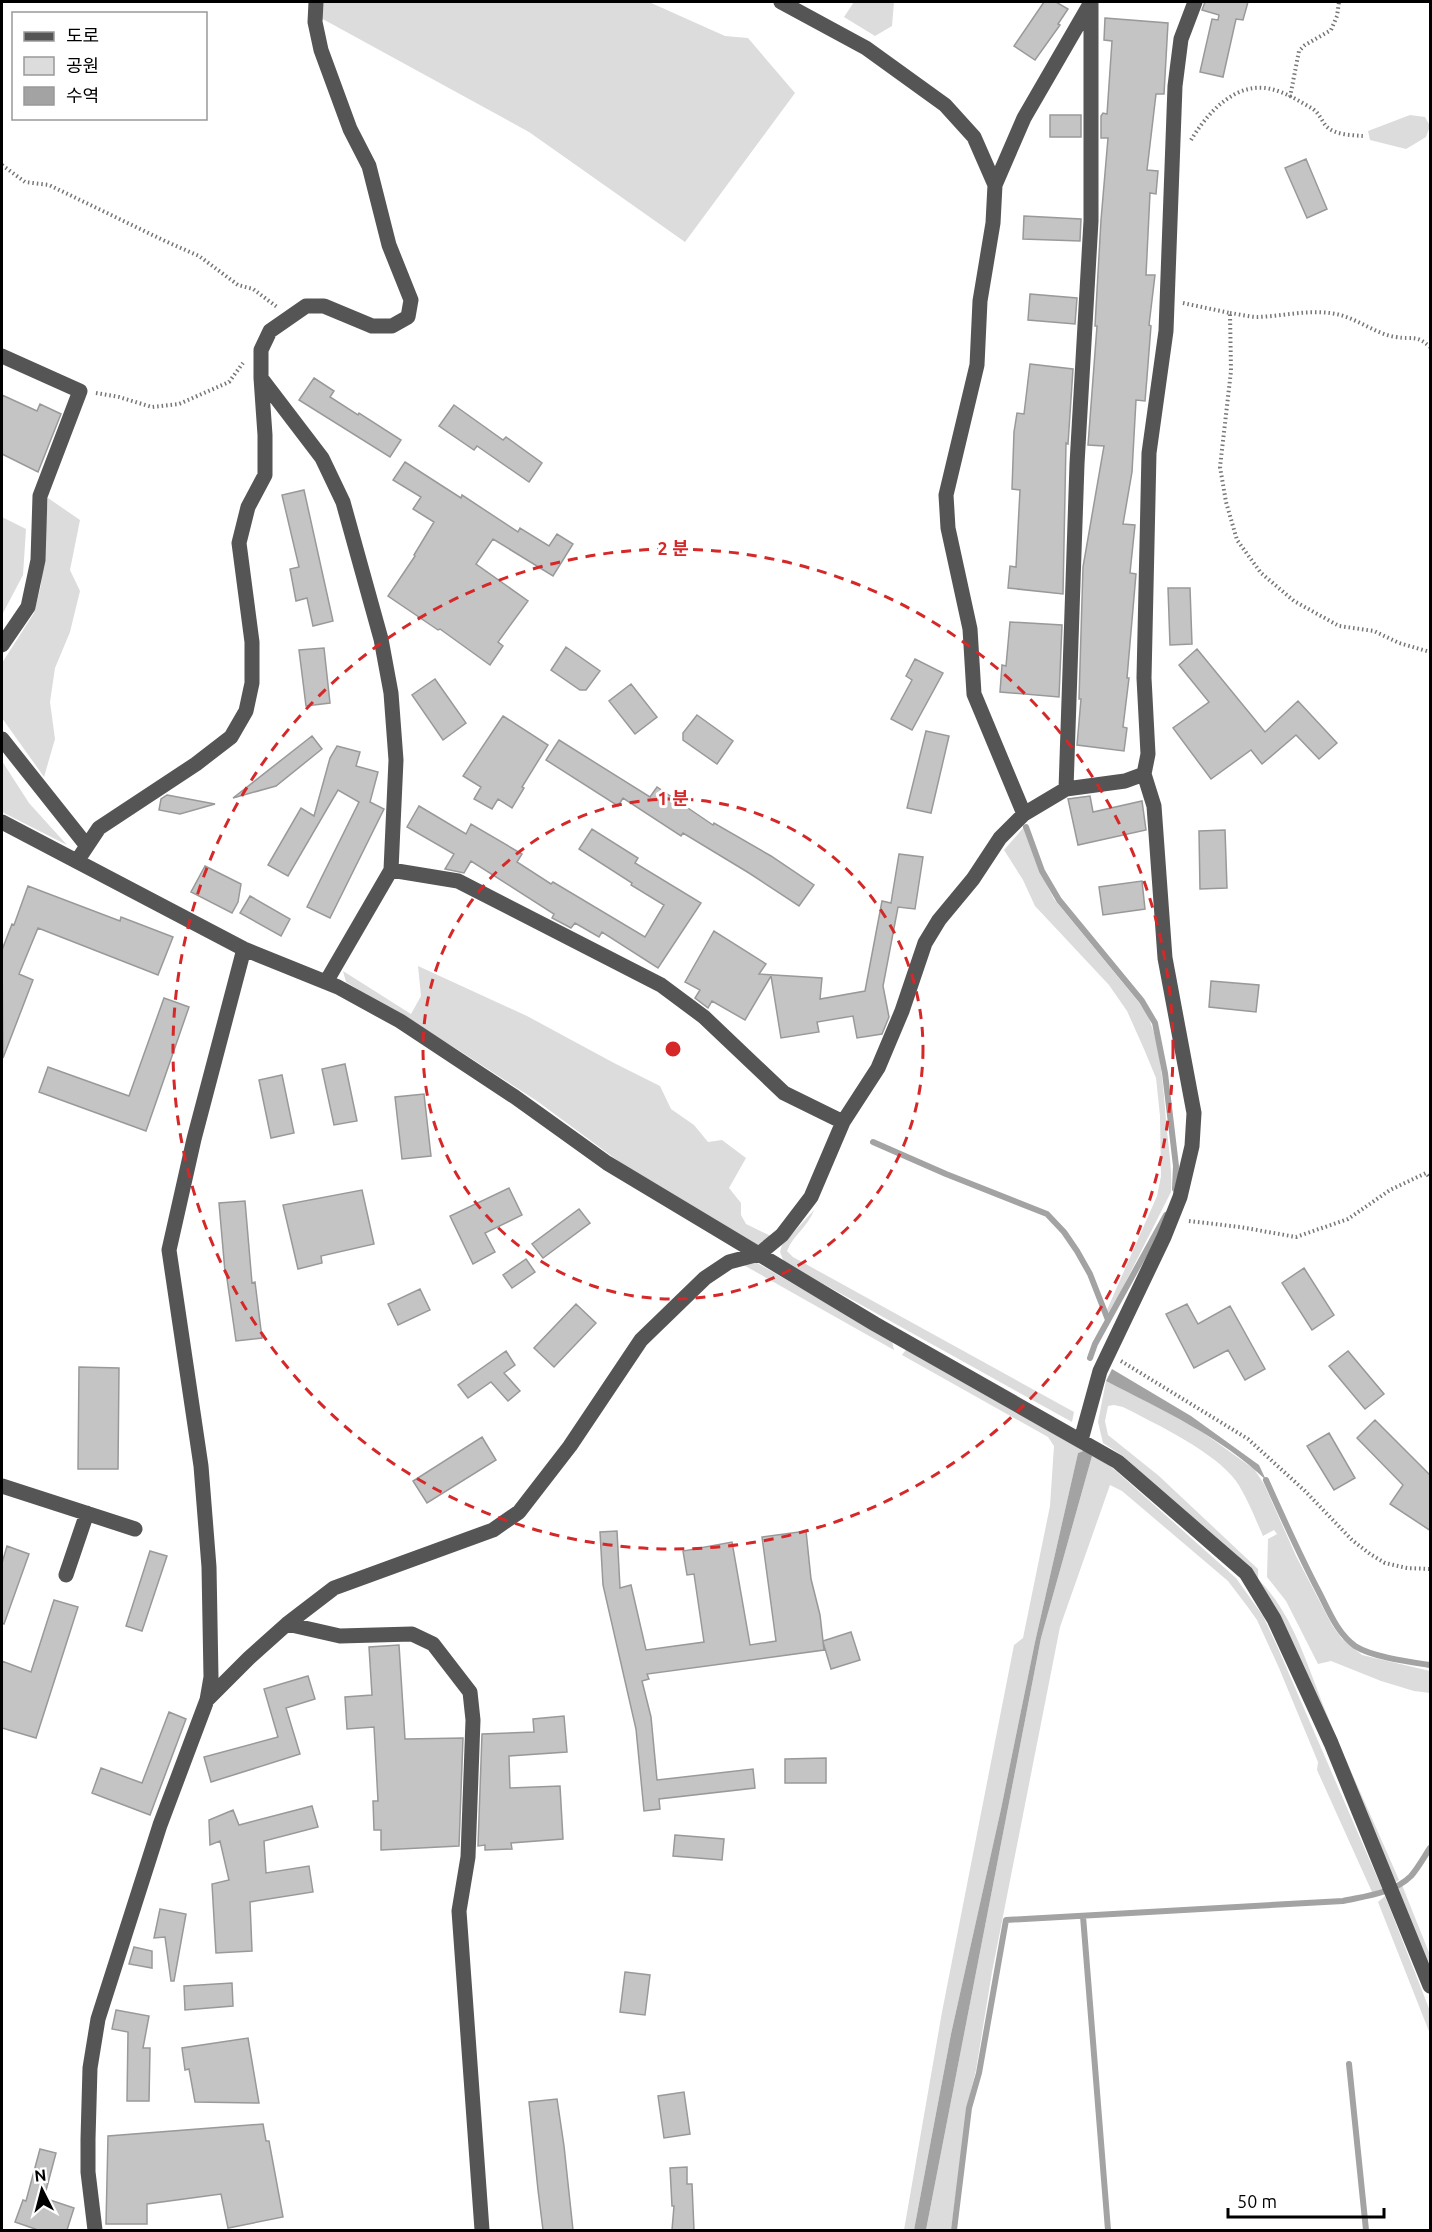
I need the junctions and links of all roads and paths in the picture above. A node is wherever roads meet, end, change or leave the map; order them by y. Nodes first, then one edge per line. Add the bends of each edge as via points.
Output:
1 (316, 2) edge
2 (781, 2) edge
3 (1092, 2) edge
4 (1195, 2) edge
5 (1338, 2) edge
6 (1290, 97) junction
7 (1363, 136) dead end
8 (1190, 142) dead end
9 (2, 165) edge
10 (996, 186) junction
11 (1167, 300) junction
12 (1230, 313) junction
13 (288, 319) junction
14 (1431, 347) edge
15 (261, 350) junction
16 (2, 356) edge
17 (261, 378) junction
18 (80, 391) junction
19 (2, 645) edge
20 (1431, 652) edge
21 (2, 739) edge
22 (1144, 774) junction
23 (1065, 789) junction
24 (1024, 814) junction
25 (2, 822) edge
26 (87, 846) junction
27 (76, 861) junction
28 (391, 870) junction
29 (243, 949) junction
30 (326, 982) junction
31 (843, 1122) junction
32 (1431, 1178) edge
33 (1171, 1219) junction
34 (759, 1254) junction
35 (1108, 1353) junction
36 (1082, 1440) junction
37 (2, 1486) edge
38 (87, 1514) junction
39 (135, 1529) dead end
40 (1431, 1569) edge
41 (66, 1575) dead end
42 (287, 1624) junction
43 (207, 1700) junction
44 (1431, 1986) edge
45 (95, 2230) edge
46 (482, 2230) edge

1 - 13 street via 315,22 321,50 350,129 369,166 389,245 411,300 408,317 392,326 372,326 324,306 306,306
2 - 10 street via 866,48 945,105 974,137
3 - 10 street via 1024,118
3 - 23 street via 1091,221
4 - 11 street via 1181,39 1175,86
5 - 6 path via 1331,30 1299,51
6 - 7 path via 1316,111 1328,128
6 - 8 path via 1272,89 1236,92 1220,104
9 - 13 path via 25,182 49,185 199,256 238,285 253,289 272,302
10 - 24 street via 980,301 977,366 946,495 948,528 970,629 974,694
11 - 12 path
11 - 22 street via 1149,453 1144,678 1148,754
12 - 14 path via 1256,317 1334,313 1396,337 1414,337
12 - 20 path via 1231,371 1220,466 1238,540 1261,573 1294,601 1339,626 1374,631
13 - 15 street via 270,332
15 - 17 street
15 - 18 path via 243,363 229,382 179,404 152,406
16 - 18 street
17 - 26 street via 265,475 248,507 239,543 252,642 252,683 246,711 231,737 99,828
17 - 28 street via 322,458 343,502 381,639 391,693 396,760
18 - 19 street via 40,496 38,560 28,608
21 - 26 street
22 - 23 street via 1125,781
22 - 33 street via 1154,806 1165,958 1194,1113 1192,1146
23 - 24 street
24 - 31 street via 1000,838 925,943 878,1068
25 - 27 street
26 - 27 street
27 - 29 street
28 - 30 street
28 - 31 street via 458,881 661,985 704,1017 784,1093
29 - 30 street
29 - 43 street via 169,1250 201,1466 209,1567 211,1677
30 - 34 street via 400,1021 607,1163
31 - 34 street via 811,1197 782,1235
32 - 33 path via 1426,1173 1390,1190 1348,1219 1296,1236
33 - 35 street
34 - 36 street
34 - 42 street via 729,1262 705,1278 640,1340 570,1446 519,1512 493,1530 334,1588
35 - 36 street
35 - 40 path via 1248,1439 1370,1554 1385,1563
36 - 44 street via 1118,1462 1246,1573 1274,1619 1331,1743
37 - 38 street
38 - 39 street
38 - 41 street
42 - 43 street
42 - 46 street via 340,1636 412,1634 433,1644 470,1692 473,1720 468,1857 459,1911
43 - 45 street via 160,1826 98,2019 90,2068 88,2139

